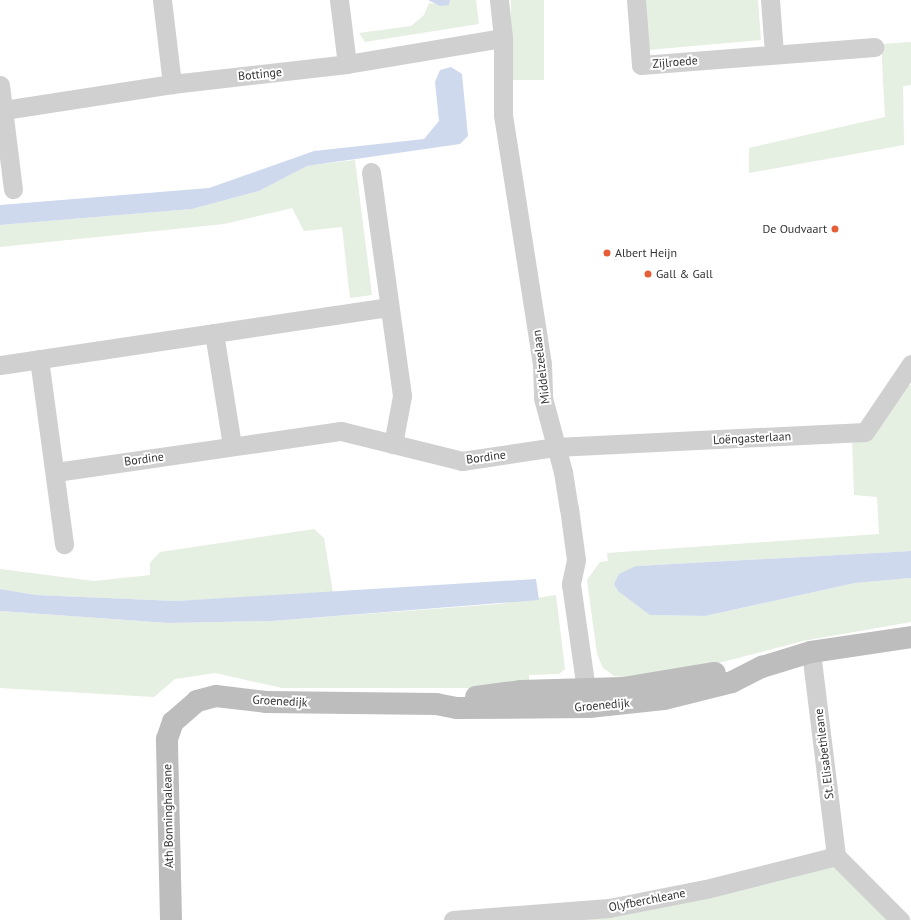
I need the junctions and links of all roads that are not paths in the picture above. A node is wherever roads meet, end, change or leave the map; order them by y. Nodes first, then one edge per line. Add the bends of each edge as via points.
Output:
1 (162, 0) edge
2 (339, 0) edge
3 (498, 0) edge
4 (636, 0) edge
5 (770, 0) edge
6 (503, 38) junction
7 (874, 46) dead end
8 (774, 53) junction
9 (348, 64) junction
10 (172, 84) junction
11 (0, 85) edge
12 (4, 110) junction
13 (371, 172) dead end
14 (13, 189) dead end
15 (388, 307) junction
16 (214, 333) junction
17 (39, 359) junction
18 (911, 364) edge
19 (0, 365) edge
20 (393, 444) junction
21 (232, 446) junction
22 (556, 447) junction
23 (56, 472) junction
24 (64, 544) dead end
25 (911, 637) edge
26 (811, 652) junction
27 (587, 698) junction
28 (178, 716) joint
29 (836, 856) junction
30 (170, 920) edge
31 (453, 920) edge
32 (900, 920) edge

1 - 10 street
2 - 9 street
3 - 6 street, Middelzeelaan
4 - 8 street, Zijlroede via 641,65
5 - 8 street
6 - 9 street, Bottinge
6 - 22 street, Middelzeelaan via 503,115 542,364 543,398
7 - 8 street, Zijlroede
9 - 10 street, Bottinge
10 - 12 street, Bottinge
11 - 12 street
12 - 14 street
13 - 15 street
15 - 16 street
15 - 20 street via 402,396
16 - 17 street
16 - 21 street
17 - 19 street
17 - 23 street
18 - 22 street, Loëngasterlaan via 865,432
20 - 21 street, Bordine via 341,431
20 - 22 street, Bordine via 462,461
21 - 23 street, Bordine
22 - 27 street, Middelzeelaan via 564,472 576,560 571,584
23 - 24 street
25 - 26 main road, Groenedijk
26 - 27 main road, Groenedijk via 762,667 623,688
26 - 29 street, St. Elisabethleane
27 - 28 main road, Groenedijk via 458,708 436,704 266,702 216,696 197,701
28 - 30 main road, Ath Bonninghaleane via 170,727 167,752
29 - 31 street, Olyfberchleane via 706,889 609,908
29 - 32 street

